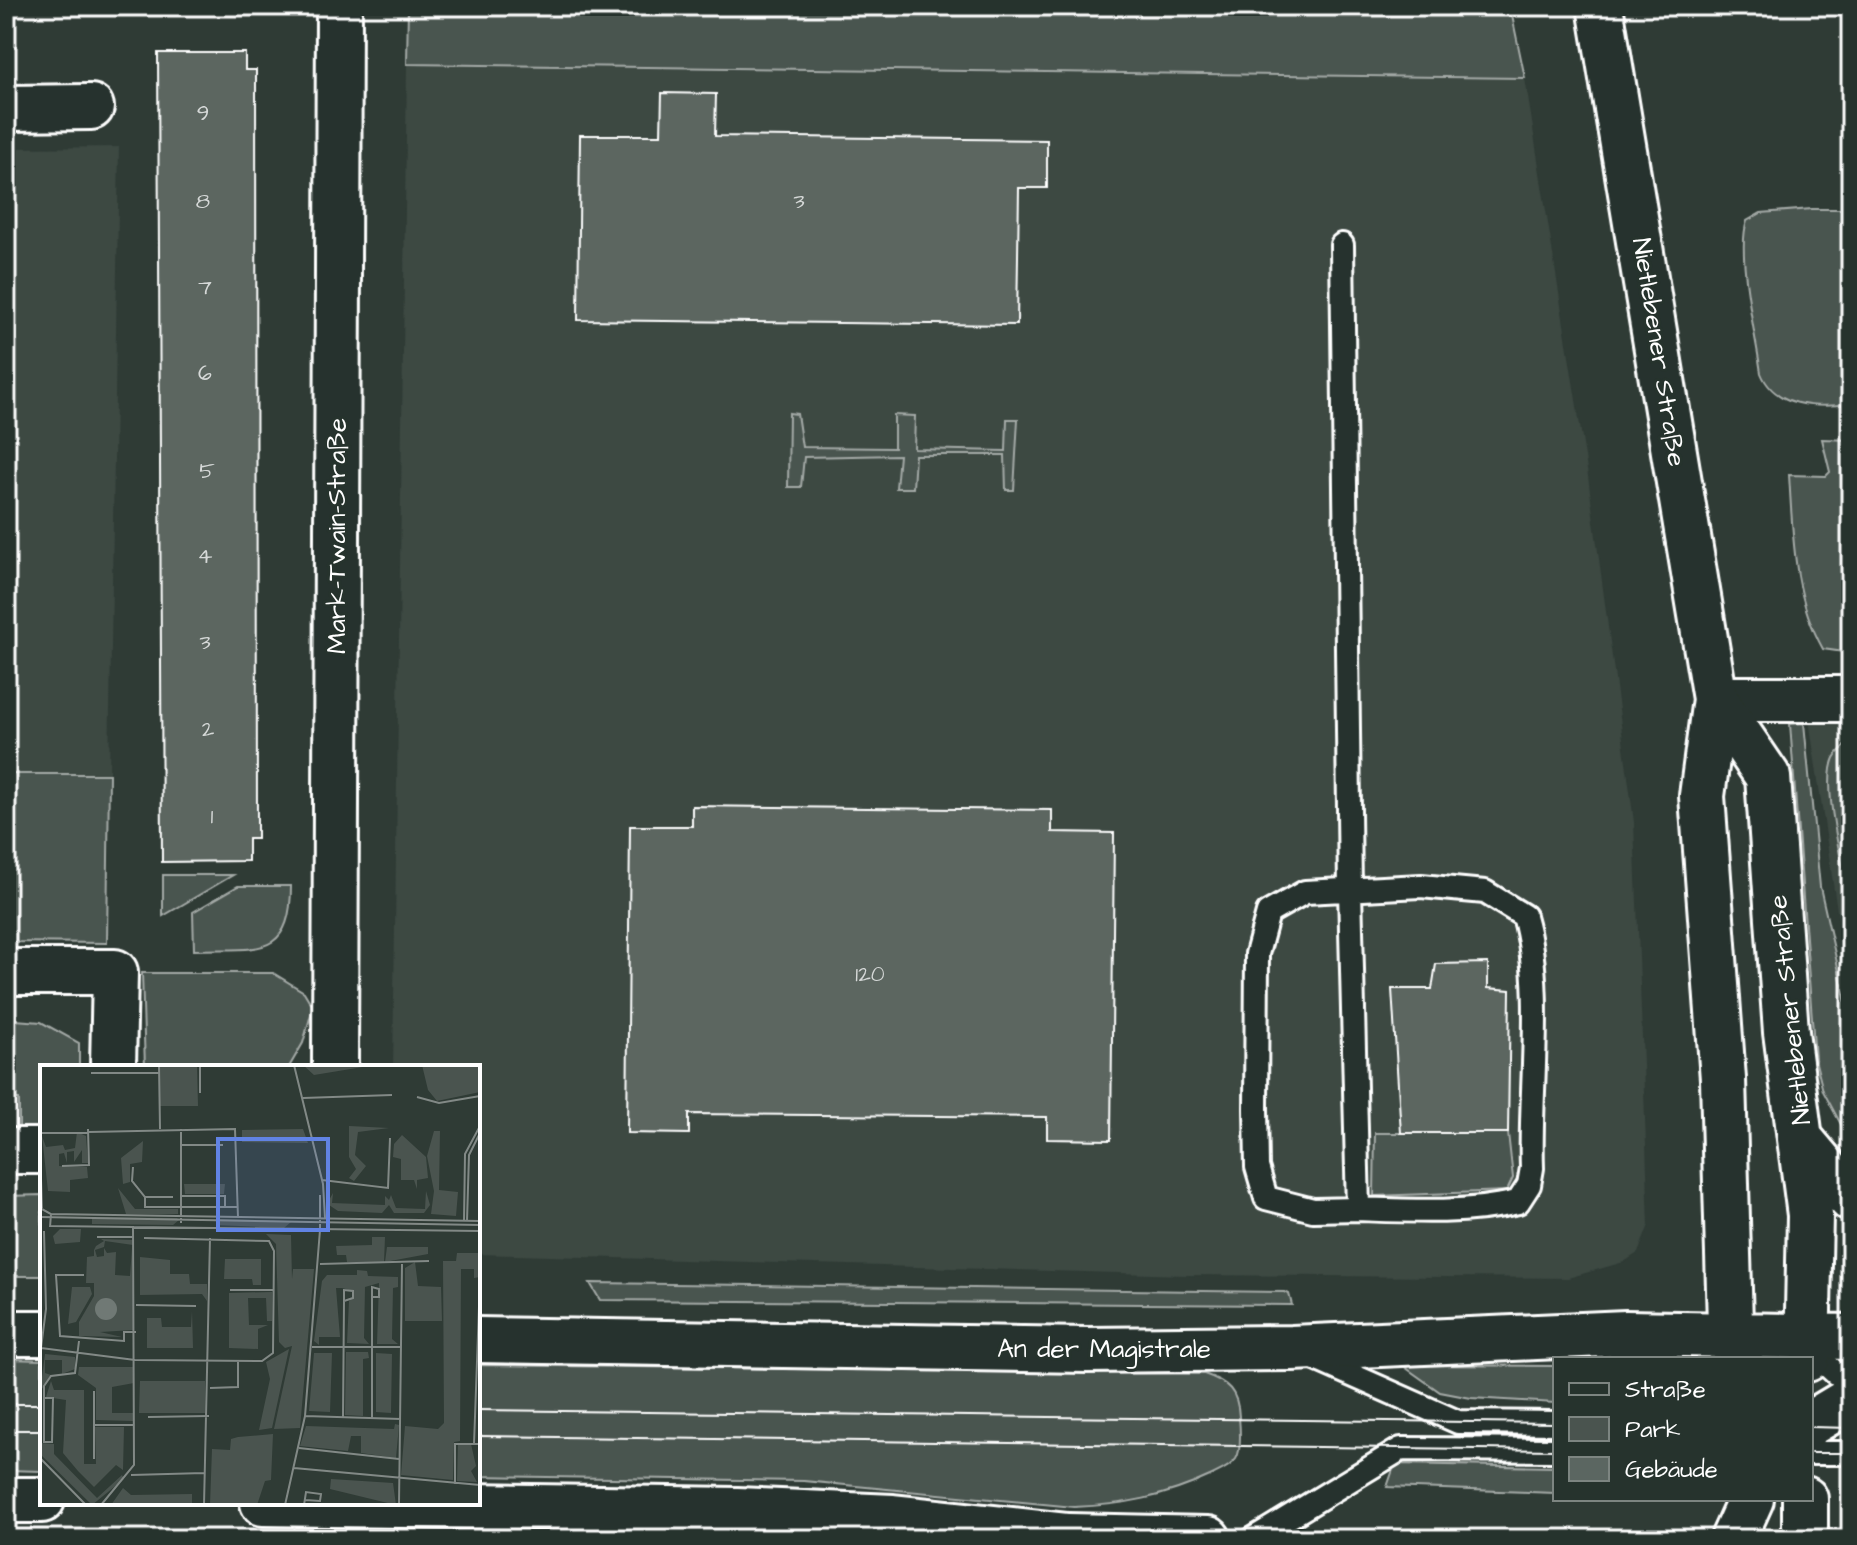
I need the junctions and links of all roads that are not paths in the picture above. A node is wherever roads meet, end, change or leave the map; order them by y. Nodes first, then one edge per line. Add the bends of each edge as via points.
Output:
1 (339, 6) edge
2 (1600, 6) edge
3 (91, 107) dead end
4 (6, 108) edge
5 (1342, 245) dead end
6 (1715, 699) junction
7 (1851, 699) edge
8 (1350, 890) junction
9 (6, 972) edge
10 (113, 1065) edge
11 (335, 1065) edge
12 (1802, 1141) junction
13 (6, 1151) edge
14 (40, 1151) edge
15 (1851, 1199) edge
16 (1358, 1209) junction
17 (6, 1333) edge
18 (40, 1333) edge
19 (1851, 1337) edge
20 (480, 1340) edge
21 (1731, 1347) edge
22 (1292, 1348) junction
23 (1808, 1348) edge
24 (1851, 1387) edge
25 (1553, 1423) edge
26 (1553, 1450) edge
27 (1813, 1453) edge
28 (1851, 1453) edge
29 (6, 1500) edge
30 (40, 1500) edge
31 (1732, 1501) edge
32 (1750, 1501) edge
33 (1805, 1501) edge
34 (398, 1505) edge
35 (1208, 1539) edge
36 (1253, 1539) edge
37 (1732, 1539) edge
38 (1805, 1539) edge

1 - 11 main road, Mark-Twain-Straße
2 - 6 main road, Nietlebener Straße
3 - 4 main road
5 - 8 lane
6 - 7 main road
6 - 12 main road, Nietlebener Straße via 1768,777 1786,1032
6 - 21 main road, Nietlebener Straße via 1702,796 1723,1079
8 - 16 lane
8 - 16 lane via 1305,892 1268,913 1257,954 1257,1167 1266,1198 1313,1210
8 - 16 lane via 1421,886 1485,892 1507,902 1524,916 1533,993 1532,1168 1518,1202 1437,1211
9 - 10 main road via 115,972
12 - 15 main road
12 - 23 main road, Nietlebener Straße via 1810,1215
13 - 14 main road
17 - 18 main road
19 - 23 main road, An der Magistrale
20 - 22 main road, An der Magistrale via 1087,1350
21 - 22 main road, An der Magistrale via 1626,1333
21 - 23 main road, An der Magistrale
22 - 25 lane via 1458,1422
23 - 24 lane
26 - 36 lane via 1401,1449
27 - 28 lane
29 - 30 main road
31 - 37 main road
32 - 37 main road
33 - 38 main road
34 - 35 main road via 737,1510 893,1517 1068,1536

